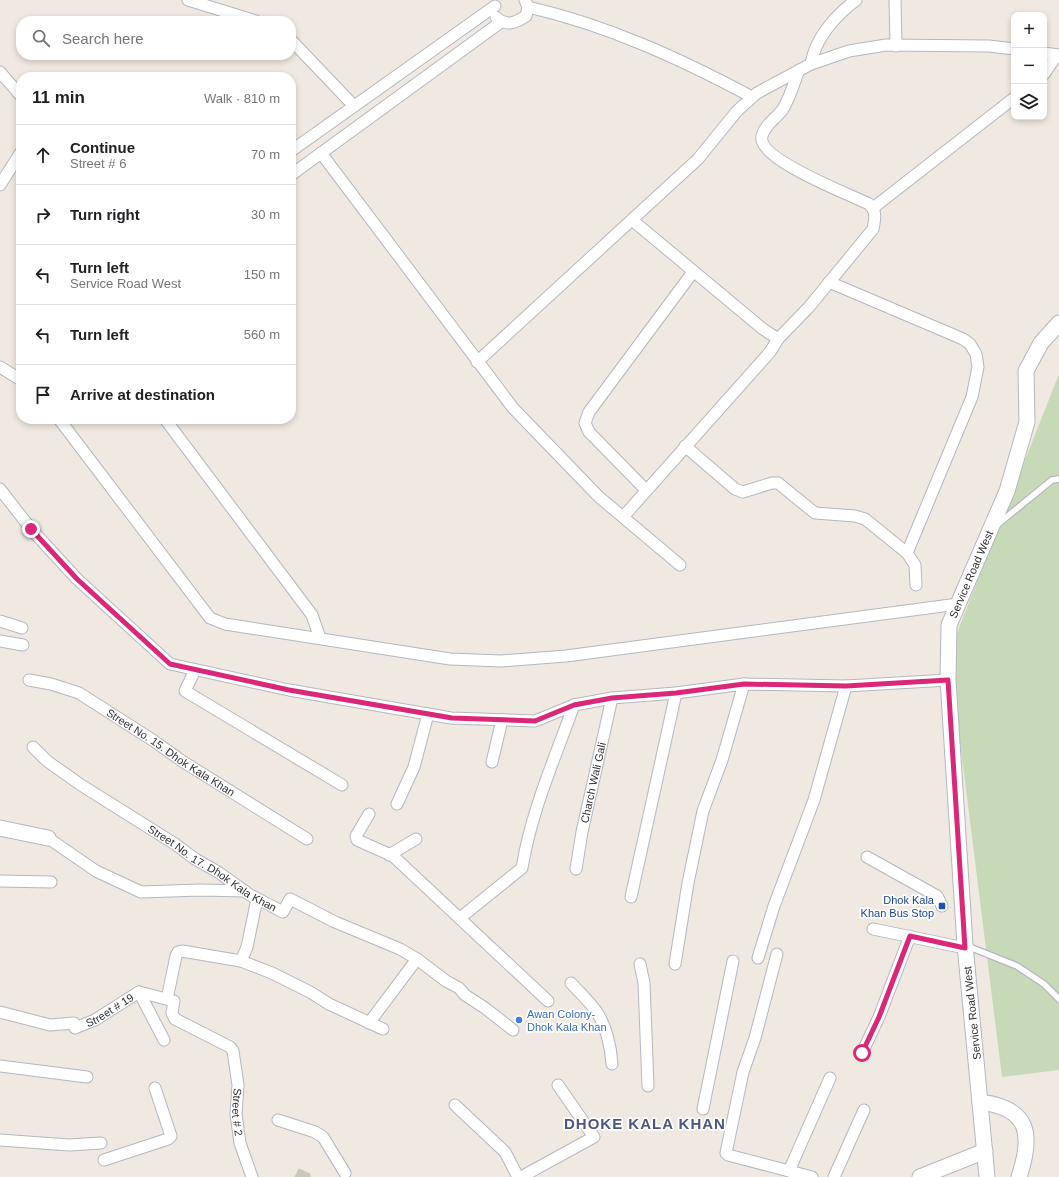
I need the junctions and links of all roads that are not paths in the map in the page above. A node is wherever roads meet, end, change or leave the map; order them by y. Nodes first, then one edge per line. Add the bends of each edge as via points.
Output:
1 (188, 0) edge
2 (856, 0) edge
3 (895, 0) edge
4 (496, 2) edge
5 (526, 4) edge
6 (240, 16) edge
7 (501, 22) junction
8 (296, 45) edge
9 (896, 46) junction
10 (1011, 49) edge
11 (1047, 53) edge
12 (1058, 55) edge
13 (810, 64) junction
14 (799, 70) junction
15 (1047, 70) edge
16 (0, 72) edge
17 (16, 90) edge
18 (752, 97) junction
19 (1011, 100) edge
20 (354, 106) junction
21 (296, 147) edge
22 (320, 153) junction
23 (16, 160) edge
24 (296, 171) edge
25 (0, 185) edge
26 (873, 208) junction
27 (632, 220) junction
28 (693, 272) junction
29 (829, 282) junction
30 (1059, 322) edge
31 (778, 339) junction
32 (477, 362) junction
33 (0, 367) edge
34 (16, 377) edge
35 (63, 424) edge
36 (169, 424) edge
37 (685, 446) junction
38 (1059, 479) edge
39 (0, 489) edge
40 (646, 490) junction
41 (623, 517) junction
42 (990, 533) junction
43 (907, 553) junction
44 (680, 565) dead end
45 (916, 585) dead end
46 (958, 604) junction
47 (0, 621) edge
48 (22, 628) dead end
49 (320, 638) junction
50 (0, 641) edge
51 (23, 645) dead end
52 (195, 670) junction
53 (29, 680) dead end
54 (948, 680) junction
55 (744, 684) junction
56 (846, 686) junction
57 (676, 693) junction
58 (612, 698) junction
59 (574, 705) junction
60 (428, 714) junction
61 (502, 720) junction
62 (33, 748) dead end
63 (492, 762) dead end
64 (342, 785) dead end
65 (397, 804) dead end
66 (369, 814) dead end
67 (0, 828) edge
68 (48, 838) joint
69 (307, 839) dead end
70 (416, 839) dead end
71 (389, 855) junction
72 (867, 857) dead end
73 (576, 869) dead end
74 (0, 881) edge
75 (52, 882) dead end
76 (245, 891) junction
77 (631, 897) dead end
78 (257, 899) junction
79 (942, 906) dead end
80 (460, 918) junction
81 (873, 929) dead end
82 (910, 936) junction
83 (965, 946) junction
84 (777, 954) dead end
85 (758, 958) dead end
86 (417, 959) junction
87 (242, 961) junction
88 (733, 961) dead end
89 (640, 964) dead end
90 (675, 964) dead end
91 (571, 983) dead end
92 (139, 992) junction
93 (168, 999) junction
94 (1059, 999) edge
95 (548, 1001) dead end
96 (0, 1012) edge
97 (369, 1023) junction
98 (383, 1029) dead end
99 (513, 1030) dead end
100 (164, 1040) dead end
101 (862, 1053) dead end
102 (612, 1064) dead end
103 (0, 1066) edge
104 (87, 1077) dead end
105 (830, 1078) dead end
106 (558, 1085) dead end
107 (648, 1086) dead end
108 (155, 1088) dead end
109 (980, 1102) junction
110 (455, 1105) dead end
111 (703, 1109) dead end
112 (864, 1110) dead end
113 (278, 1120) dead end
114 (0, 1140) edge
115 (101, 1143) dead end
116 (985, 1151) junction
117 (104, 1160) dead end
118 (790, 1171) junction
119 (345, 1173) dead end
120 (252, 1177) edge
121 (518, 1177) edge
122 (522, 1177) edge
123 (812, 1177) edge
124 (834, 1177) edge
125 (920, 1177) edge
126 (987, 1177) edge
127 (1019, 1177) edge

1 - 6 street
2 - 13 street via 836,18 812,54
3 - 9 street
4 - 7 street via 495,16
4 - 20 street
5 - 7 street via 526,16 509,24
5 - 18 street via 632,40 723,81
7 - 22 street
8 - 20 street
9 - 10 street via 989,46
9 - 13 street via 849,51
11 - 12 street
12 - 15 street
13 - 14 street
14 - 18 street
14 - 26 street via 782,111 769,122 761,137 762,142 770,152 808,176 863,200
16 - 17 street
18 - 27 street via 737,110 698,159
19 - 26 street
20 - 21 street
22 - 24 street
22 - 32 street
23 - 25 street
26 - 29 street via 876,217 873,229
27 - 28 street
27 - 32 street
28 - 31 street
28 - 40 street via 589,412 585,423 589,432
29 - 31 street
29 - 43 street via 963,339 970,344 976,354 978,367 972,397
30 - 42 street, Service Road West via 1041,343 1026,371 1027,422 1007,492
31 - 37 street via 770,352
32 - 41 street via 512,408 599,497
33 - 34 street
35 - 49 street via 210,618 225,624
36 - 49 street via 312,615
37 - 40 street
37 - 43 street via 735,489 743,492 778,483 815,513 866,519
38 - 42 lane via 1052,480
39 - 52 street via 31,529 77,579 170,664
40 - 41 street
41 - 44 street
42 - 46 street, Service Road West
43 - 45 street via 915,565
46 - 49 street via 566,656 500,661 450,659
46 - 54 street, Service Road West via 949,625
47 - 48 street
50 - 51 street
52 - 60 street via 289,690
52 - 64 street via 185,691
53 - 69 street, Street No. 15. Dhok Kala Khan via 79,693
54 - 56 street
54 - 83 street, Service Road West
55 - 56 street
55 - 57 street
55 - 90 street via 722,760 703,811
56 - 85 street via 814,800 776,899
57 - 58 street
57 - 77 street
58 - 59 street
58 - 73 street, Charch Wali Gali
59 - 61 street via 535,721
59 - 80 street via 544,787 522,868
60 - 61 street via 452,718
60 - 65 street via 414,767
61 - 63 street
62 - 76 street, Street No. 17. Dhok Kala Khan via 67,775
66 - 71 street via 356,838
67 - 68 street
68 - 76 street via 96,871 141,892
70 - 71 street
71 - 80 street
72 - 79 street via 937,896
74 - 75 street
76 - 78 street, Street No. 17. Dhok Kala Khan
78 - 86 street, Street No. 17. Dhok Kala Khan via 283,912 290,899
78 - 87 street
80 - 95 street
81 - 82 street
82 - 83 street
82 - 101 street via 879,1017
83 - 94 lane via 1017,966 1044,984
83 - 109 street, Service Road West
84 - 118 street via 755,1038 742,1072 726,1153
86 - 97 street
86 - 99 street, Street No. 17. Dhok Kala Khan
87 - 93 street via 178,952
87 - 97 street via 272,973
88 - 111 street
89 - 107 street via 644,983
91 - 102 street via 596,1011 603,1024
92 - 93 street, Street # 19
92 - 96 street, Street # 19 via 96,1020 75,1026 50,1025
92 - 100 street
93 - 120 street, Street # 2 via 174,1002 172,1013 175,1019 230,1047 233,1051 238,1085 236,1114 240,1143
97 - 98 street
103 - 104 street
105 - 118 street
106 - 122 street via 594,1137
108 - 117 street via 171,1136
109 - 116 street, Service Road West
109 - 127 street via 1002,1105 1016,1116 1026,1130 1027,1147
110 - 121 street via 505,1152
112 - 124 street
113 - 119 street via 323,1137
114 - 115 street via 69,1145
116 - 125 street
116 - 126 street, Service Road West
118 - 123 street

